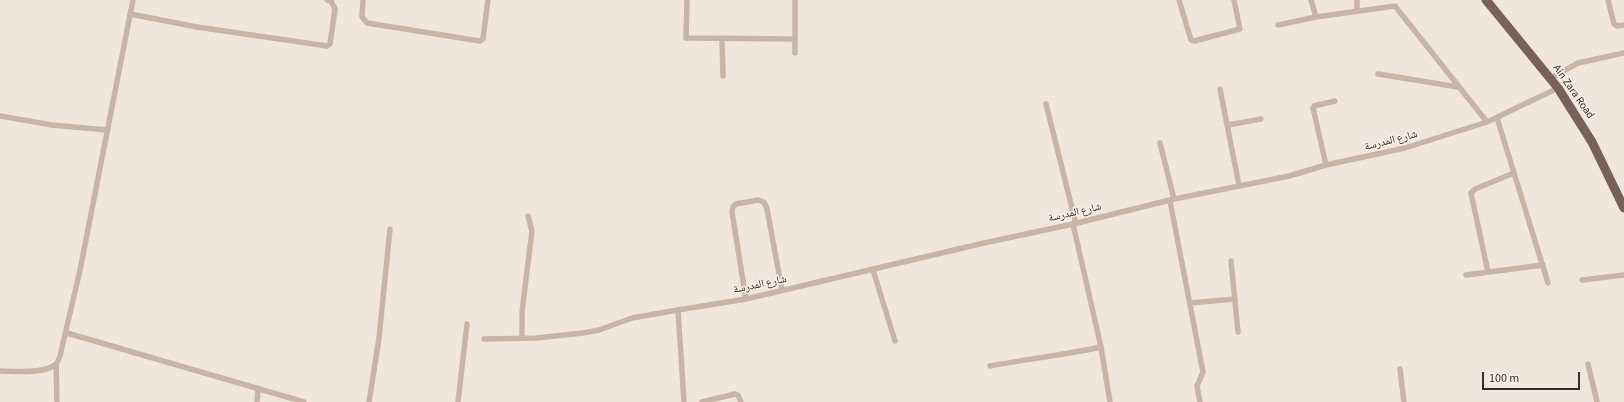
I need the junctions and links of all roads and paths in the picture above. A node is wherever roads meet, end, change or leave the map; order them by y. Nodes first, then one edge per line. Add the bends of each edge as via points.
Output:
1 (133, 0) edge
2 (327, 0) edge
3 (363, 0) edge
4 (488, 0) edge
5 (687, 0) edge
6 (795, 0) edge
7 (1179, 0) edge
8 (1234, 0) edge
9 (1311, 0) edge
10 (1357, 0) edge
11 (1486, 0) edge
12 (1608, 0) edge
13 (1357, 10) junction
14 (130, 14) junction
15 (1316, 17) junction
16 (1278, 25) dead end
17 (1624, 25) edge
18 (722, 39) junction
19 (795, 39) junction
20 (1624, 52) edge
21 (795, 53) dead end
22 (1378, 74) dead end
23 (723, 76) dead end
24 (1551, 78) junction
25 (1458, 87) junction
26 (1558, 88) junction
27 (1220, 89) dead end
28 (1335, 101) dead end
29 (1046, 104) dead end
30 (0, 116) edge
31 (1497, 118) junction
32 (1261, 119) dead end
33 (1487, 122) junction
34 (1228, 125) junction
35 (107, 130) junction
36 (1160, 143) dead end
37 (1326, 165) junction
38 (1514, 174) junction
39 (1239, 185) junction
40 (1172, 200) junction
41 (1624, 208) edge
42 (528, 216) dead end
43 (1075, 224) junction
44 (390, 229) dead end
45 (1231, 261) dead end
46 (1542, 265) junction
47 (874, 270) junction
48 (1488, 272) junction
49 (1466, 275) dead end
50 (1624, 275) edge
51 (1582, 280) dead end
52 (1548, 283) dead end
53 (782, 290) junction
54 (746, 299) junction
55 (1235, 299) junction
56 (1190, 303) junction
57 (678, 310) junction
58 (467, 324) dead end
59 (1238, 332) dead end
60 (67, 333) junction
61 (522, 338) junction
62 (484, 339) dead end
63 (895, 340) dead end
64 (1101, 347) junction
65 (56, 364) junction
66 (1588, 364) dead end
67 (990, 366) dead end
68 (1400, 369) dead end
69 (0, 371) edge
70 (258, 389) junction
71 (710, 401) edge
72 (57, 402) edge
73 (257, 402) edge
74 (304, 402) edge
75 (369, 402) edge
76 (458, 402) edge
77 (684, 402) edge
78 (702, 402) edge
79 (741, 402) edge
80 (1110, 402) edge
81 (1200, 402) edge
82 (1404, 402) edge
83 (1598, 402) edge

1 - 14 street
2 - 14 street via 330,0 334,9 330,44 326,46 197,27
3 - 4 street via 362,17 367,23 480,41 483,39
5 - 18 street via 686,38
6 - 19 street
7 - 8 street via 1191,40 1194,41 1240,29
9 - 15 street
10 - 13 street
11 - 24 main road, Ain Zara Road
12 - 17 street via 1614,24
13 - 15 street
13 - 25 street via 1395,6
14 - 35 street
15 - 16 street
18 - 19 street
18 - 23 street
19 - 21 street
20 - 24 street via 1578,63
22 - 25 street
24 - 26 main road, Ain Zara Road
25 - 33 street
26 - 31 street, شارع المدرسة
26 - 41 main road, Ain Zara Road via 1592,142
27 - 34 street
28 - 37 street via 1313,108
29 - 43 street
30 - 35 street via 52,125
31 - 33 street, شارع المدرسة
31 - 38 street
32 - 34 street
33 - 37 street, شارع المدرسة via 1405,148
34 - 39 street
35 - 60 street
36 - 40 street
37 - 39 street, شارع المدرسة via 1289,176
38 - 46 street
38 - 48 street via 1475,189 1471,193
39 - 40 street, شارع المدرسة
40 - 43 street, شارع المدرسة
40 - 56 street
42 - 61 street via 532,231 522,312
43 - 47 street, شارع المدرسة
43 - 64 street
44 - 75 street
45 - 55 street
46 - 48 street
46 - 52 street
47 - 53 street, شارع المدرسة
47 - 63 street
48 - 49 street
50 - 51 street
53 - 54 street, شارع المدرسة
53 - 54 street via 764,202 758,200 736,204 732,212
54 - 57 street, شارع المدرسة
55 - 56 street
55 - 59 street
56 - 81 street via 1203,372 1197,386
57 - 61 street, شارع المدرسة via 632,318 583,333
57 - 77 street
58 - 76 street
60 - 65 street
60 - 70 street
61 - 62 street, شارع المدرسة
64 - 67 street
64 - 80 street
65 - 69 street via 40,370
65 - 72 street
66 - 83 street
68 - 82 street
70 - 73 street
70 - 74 street
71 - 78 street
71 - 79 street via 735,394

